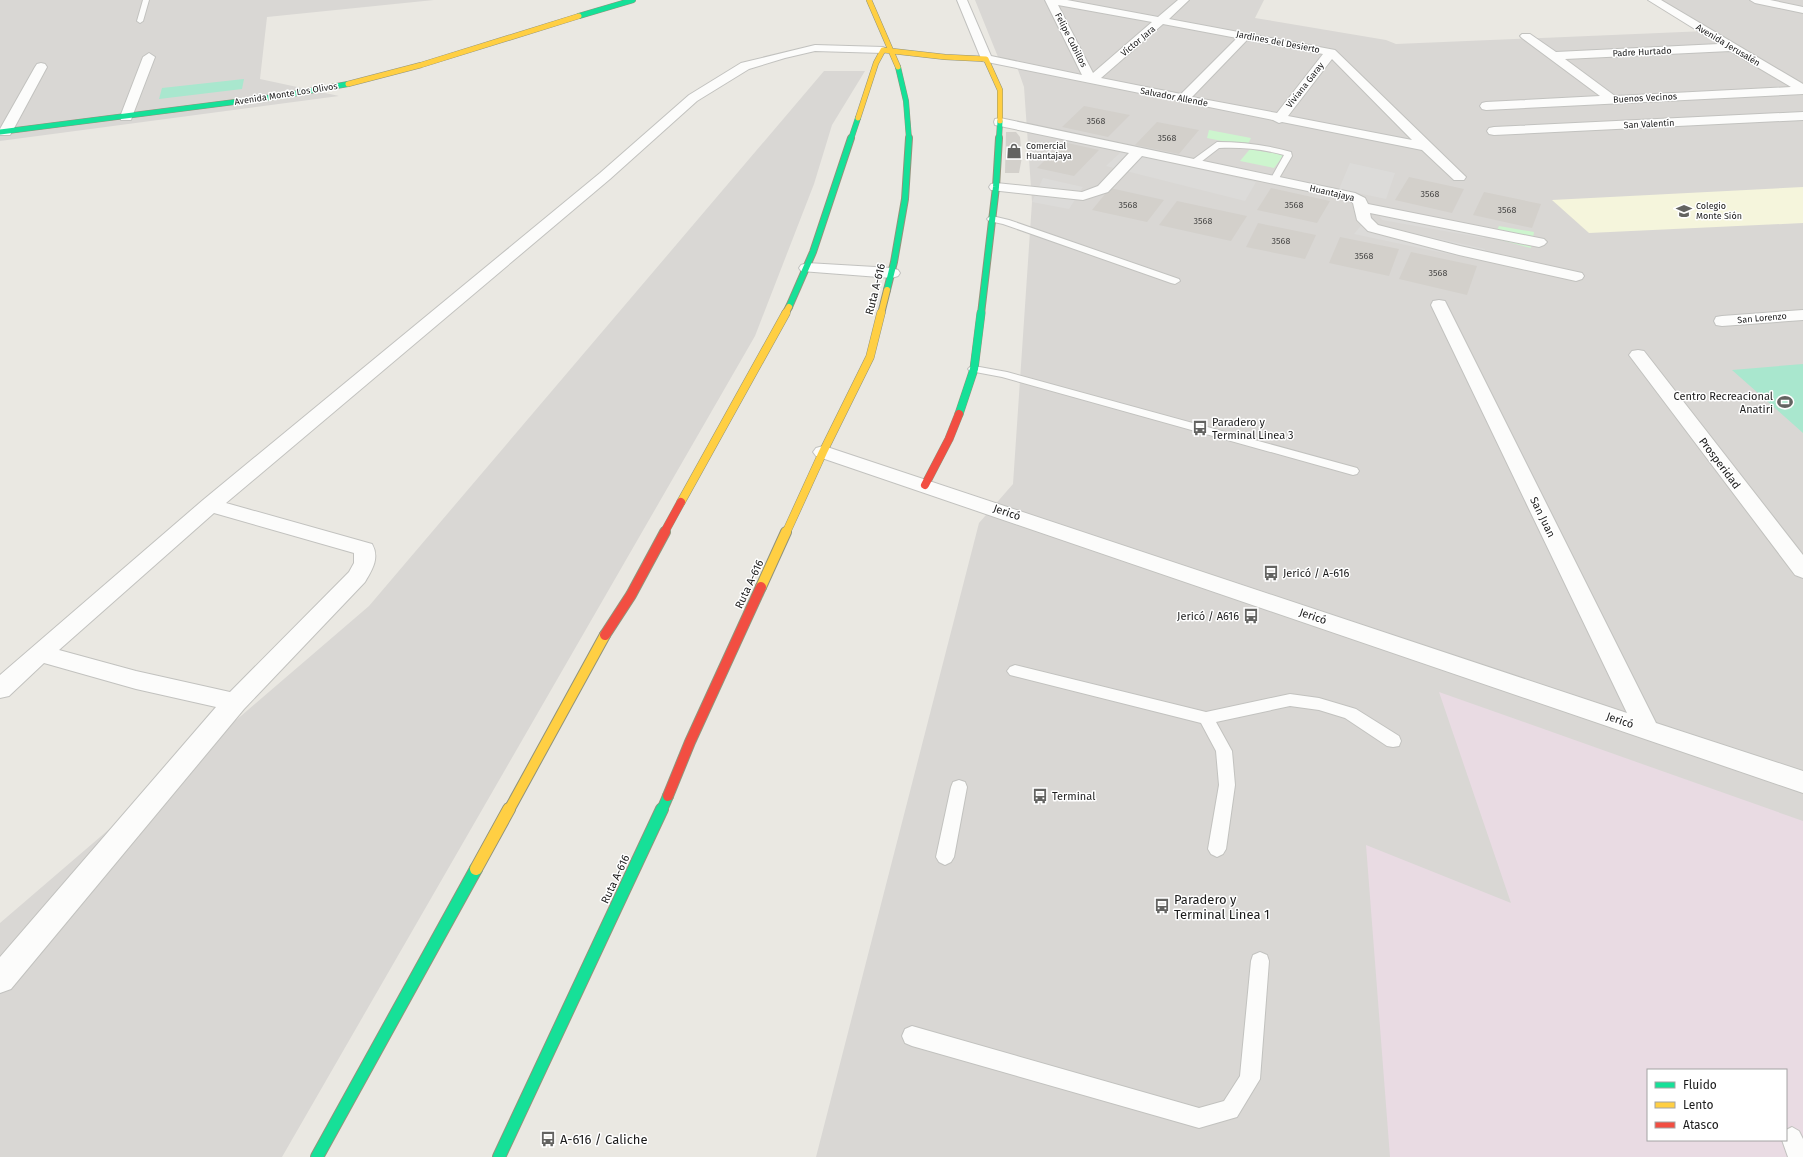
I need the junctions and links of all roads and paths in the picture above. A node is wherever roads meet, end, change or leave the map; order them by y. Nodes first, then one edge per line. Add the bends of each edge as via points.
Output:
1 (146, 0) edge
2 (633, 0) edge
3 (869, 0) edge
4 (962, 0) edge
5 (1050, 0) edge
6 (1184, 0) edge
7 (1653, 0) edge
8 (1755, 0) edge
9 (1077, 2) edge
10 (1803, 10) edge
11 (1162, 20) junction
12 (140, 21) dead end
13 (1245, 36) junction
14 (1526, 36) dead end
15 (1731, 48) junction
16 (888, 50) junction
17 (1331, 52) junction
18 (1552, 56) junction
19 (149, 57) dead end
20 (986, 60) junction
21 (41, 67) dead end
22 (1092, 81) junction
23 (1803, 89) edge
24 (1183, 99) junction
25 (1613, 100) junction
26 (1486, 106) dead end
27 (1803, 116) edge
28 (126, 117) junction
29 (1279, 119) junction
30 (1000, 122) junction
31 (1494, 131) dead end
32 (2, 132) edge
33 (1426, 147) junction
34 (1138, 152) junction
35 (1194, 163) junction
36 (1459, 177) dead end
37 (1274, 180) junction
38 (996, 187) junction
39 (1361, 207) junction
40 (992, 219) junction
41 (1539, 242) dead end
42 (807, 268) junction
43 (892, 273) junction
44 (1576, 276) dead end
45 (1175, 281) dead end
46 (1439, 305) dead end
47 (1803, 315) edge
48 (1722, 321) dead end
49 (1638, 355) dead end
50 (974, 369) junction
51 (824, 452) junction
52 (1353, 471) dead end
53 (925, 485) junction
54 (210, 505) junction
55 (1803, 570) edge
56 (40, 653) junction
57 (1015, 671) dead end
58 (0, 688) edge
59 (235, 702) junction
60 (1206, 718) junction
61 (1647, 729) junction
62 (1393, 741) dead end
63 (1803, 782) edge
64 (959, 787) dead end
65 (1217, 849) dead end
66 (945, 857) dead end
67 (1260, 961) dead end
68 (0, 979) edge
69 (912, 1036) dead end
70 (317, 1157) edge
71 (499, 1157) edge

1 - 12 lane
2 - 28 street, Avenida Monte Los Olivos via 421,65 335,88
3 - 16 street, Ruta A-616
4 - 20 street
5 - 9 street, Jardines del Desierto
5 - 22 street, Felipe Cubillos
6 - 11 street, Víctor Jara
7 - 15 street, Avenida Jerusalén
8 - 10 street
9 - 11 street, Jardines del Desierto
11 - 13 street, Jardines del Desierto
11 - 22 street, Víctor Jara
13 - 17 street, Jardines del Desierto
13 - 24 street
14 - 18 street
15 - 18 street, Padre Hurtado
15 - 23 street, Avenida Jerusalén
16 - 20 street
16 - 42 street via 876,63
16 - 43 street, Ruta A-616 via 898,67 906,101 909,135 905,199
16 - 54 street via 815,48 783,55 745,66 693,98 605,176
17 - 29 street, Viviana Garay
17 - 33 street, Jardines del Desierto
18 - 25 street
19 - 28 street
20 - 22 street, Salvador Allende
20 - 30 street via 1000,90
21 - 32 street
22 - 24 street, Salvador Allende
23 - 25 street, Buenos Vecinos
24 - 29 street, Salvador Allende
25 - 26 street, Buenos Vecinos
27 - 31 street, San Valentín
28 - 32 street, Avenida Monte Los Olivos
29 - 33 street, Salvador Allende
30 - 34 street, Huantajaya
30 - 38 street
33 - 36 street, Jardines del Desierto
34 - 35 street, Huantajaya
34 - 38 street via 1103,188 1083,196
35 - 37 street, Huantajaya
35 - 37 lane via 1217,145 1288,154
37 - 39 street, Huantajaya via 1355,197 1360,201
38 - 40 street
39 - 41 street
39 - 44 street, Huantajaya via 1364,220 1373,228
40 - 45 lane
40 - 50 street
42 - 43 street
42 - 70 street via 791,303 631,595 610,626
43 - 51 street, Ruta A-616 via 870,357
46 - 61 street, San Juan
47 - 48 street, San Lorenzo
49 - 55 street, Prosperidad
50 - 52 lane via 1003,374
50 - 53 street via 949,438
51 - 53 street, Jericó
51 - 71 street, Ruta A-616 via 669,794
53 - 61 street, Jericó
54 - 56 street
54 - 59 street via 364,549 365,564 357,576
56 - 58 street
56 - 59 street via 136,680
57 - 60 lane
59 - 68 street
60 - 62 lane via 1290,700 1350,712
60 - 65 lane via 1224,751 1227,785
61 - 63 street, Jericó
64 - 66 lane
67 - 69 lane via 1250,1079 1230,1110 1198,1118

